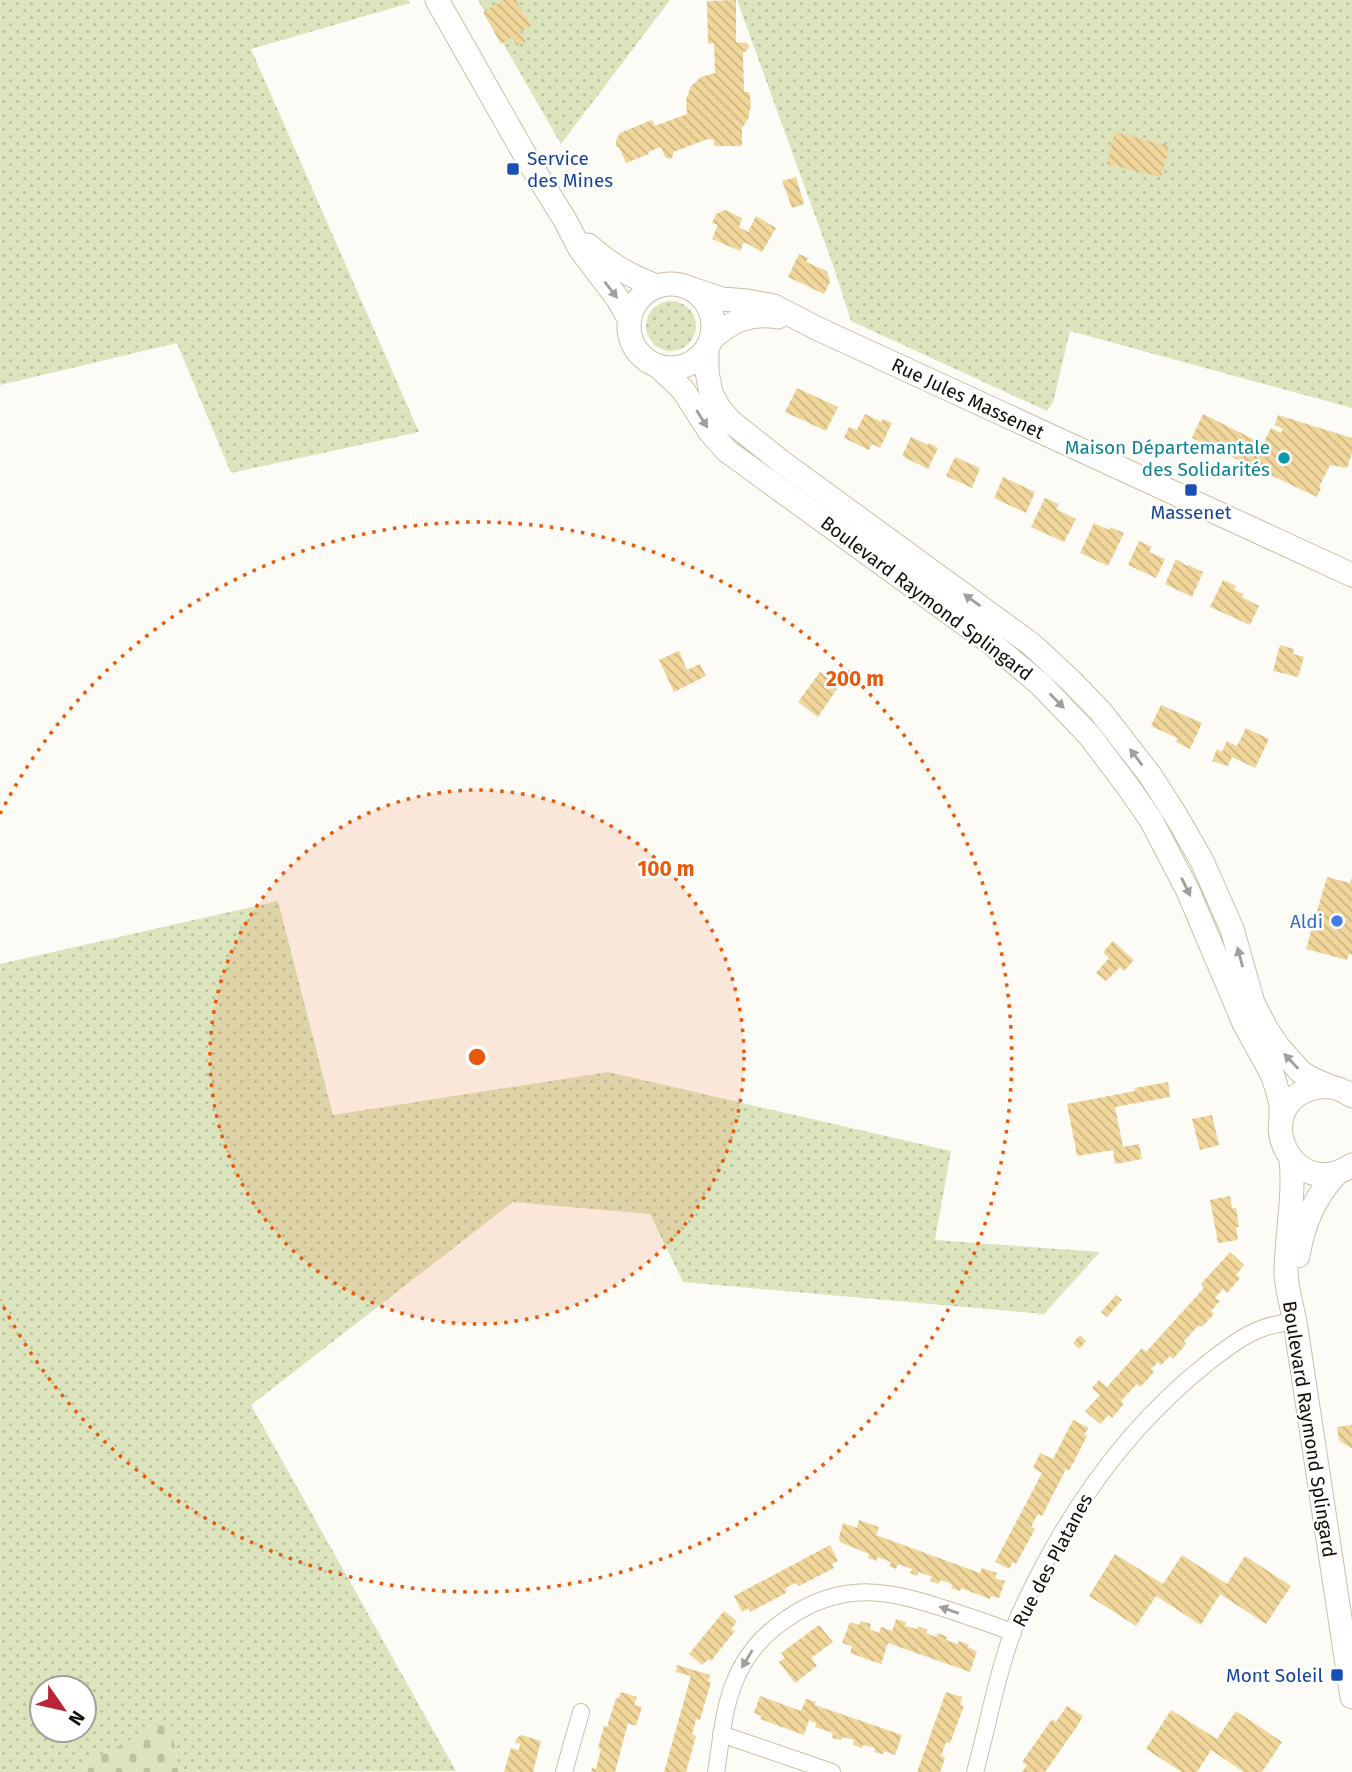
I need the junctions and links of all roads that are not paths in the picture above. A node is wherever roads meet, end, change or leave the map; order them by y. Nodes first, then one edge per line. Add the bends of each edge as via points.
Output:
1 (437, 0) edge
2 (565, 220) junction
3 (657, 286) junction
4 (692, 289) junction
5 (629, 319) junction
6 (814, 327) junction
7 (709, 343) junction
8 (659, 367) junction
9 (1352, 575) edge
10 (1342, 1091) edge
11 (1281, 1124) junction
12 (1291, 1159) junction
13 (1344, 1169) edge
14 (1295, 1322) junction
15 (1013, 1633) junction
16 (1352, 1697) edge
17 (581, 1712) dead end
18 (721, 1734) junction
19 (564, 1772) edge
20 (716, 1772) edge
21 (832, 1772) edge
22 (975, 1772) edge

1 - 2 main road
2 - 3 main road via 610,263
2 -> 5 main road
3 - 4 main road via 675,284
3 - 5 main road via 639,299
4 - 6 main road, Rue Jules Massenet via 717,298 774,306
4 - 7 main road via 710,309
5 - 8 main road via 635,348
6 - 7 main road, Rue Jules Massenet via 760,314 737,321
6 - 9 main road, Rue Jules Massenet
7 - 8 main road via 688,365
10 -> 7 main road, Boulevard Raymond Splingard via 1301,1072 1267,1030 1202,860 1150,775 1101,712 1031,644 730,421 711,393
8 -> 11 main road, Boulevard Raymond Splingard via 683,390 723,447 991,643 1040,684 1088,735 1151,820 1188,891 1244,1023 1273,1076
10 - 11 main road via 1317,1087 1298,1095 1288,1105
11 - 12 main road, Boulevard Raymond Splingard via 1282,1141
12 - 13 main road via 1323,1175
12 - 14 main road, Boulevard Raymond Splingard via 1286,1271
13 - 14 main road via 1319,1194 1302,1238
14 - 15 street, Rue des Platanes via 1263,1327 1231,1346 1195,1373 1134,1432 1098,1476 1063,1531
14 - 16 main road, Boulevard Raymond Splingard
15 -> 18 street via 894,1594 863,1592 827,1598 778,1624 752,1649 733,1684
15 - 22 street, Rue des Platanes
17 - 19 street
18 - 20 street
18 - 21 street

